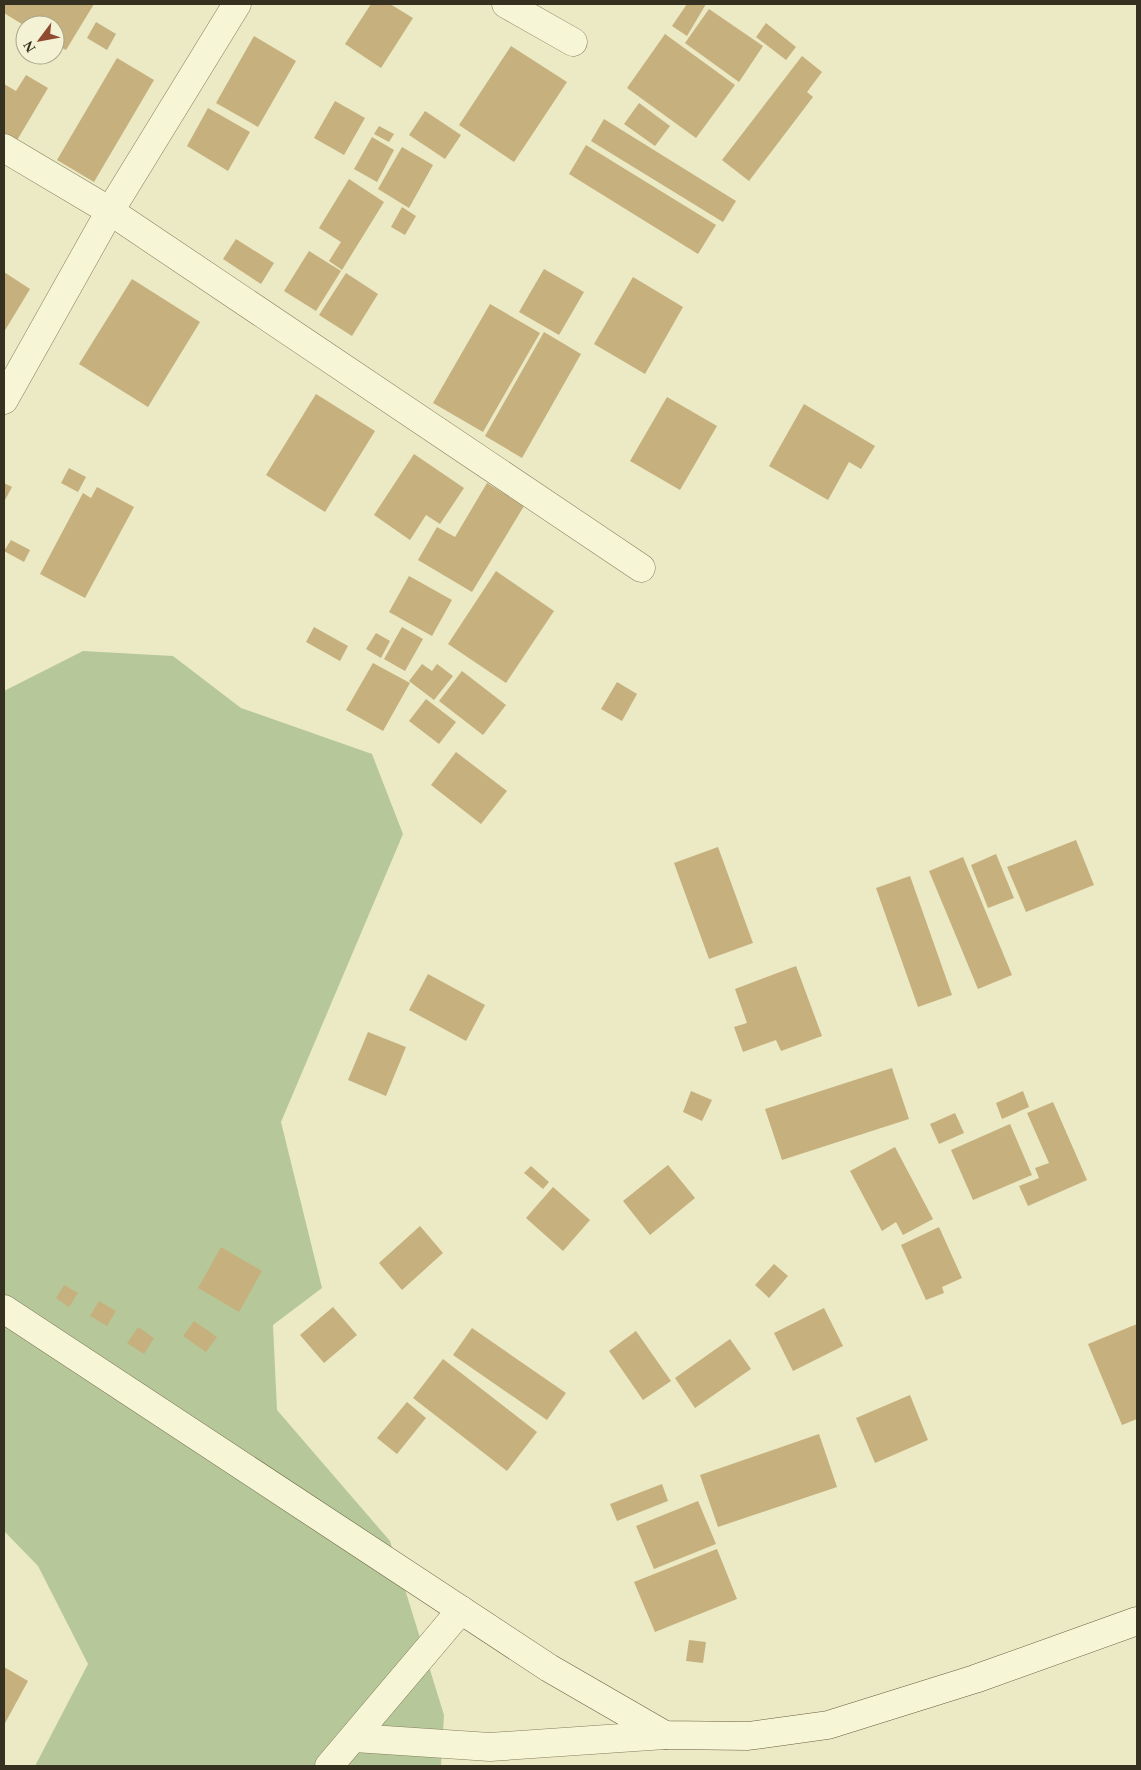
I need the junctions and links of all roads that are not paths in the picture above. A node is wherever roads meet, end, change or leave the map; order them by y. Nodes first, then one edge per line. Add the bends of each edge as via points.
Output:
1 (236, 4) edge
2 (506, 4) edge
3 (573, 42) dead end
4 (4, 148) edge
5 (110, 211) junction
6 (4, 400) edge
7 (641, 568) dead end
8 (4, 1309) edge
9 (461, 1610) junction
10 (1137, 1621) edge
11 (665, 1735) junction
12 (355, 1738) junction
13 (329, 1766) edge

1 - 5 street
2 - 3 street
4 - 5 street
5 - 6 street
5 - 7 street
8 - 9 street
9 - 11 street via 549,1668
9 - 12 street
10 - 11 street via 975,1679 828,1725 748,1736
11 - 12 street via 490,1747
12 - 13 street

